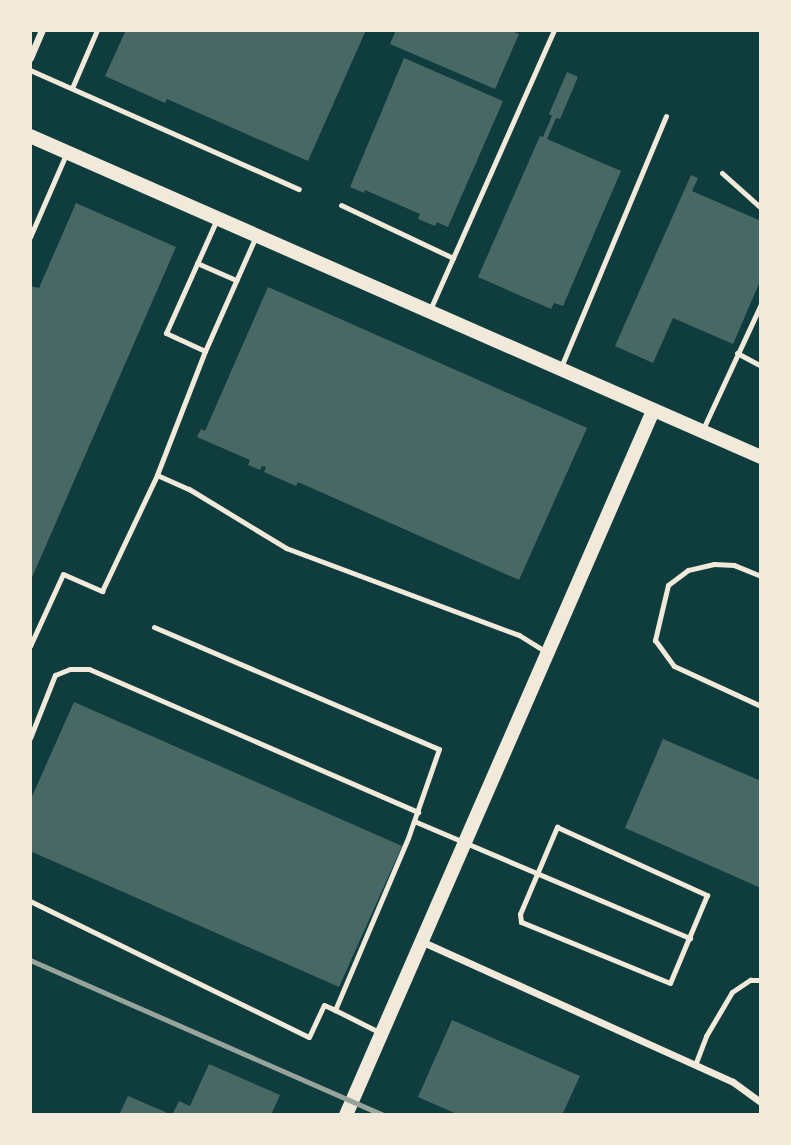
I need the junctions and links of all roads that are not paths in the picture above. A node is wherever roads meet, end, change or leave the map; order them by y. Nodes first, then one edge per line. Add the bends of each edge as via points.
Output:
1 (42, 30) edge
2 (97, 30) edge
3 (554, 30) edge
4 (30, 58) edge
5 (30, 70) edge
6 (72, 88) junction
7 (666, 116) dead end
8 (30, 136) edge
9 (67, 152) junction
10 (722, 173) dead end
11 (299, 189) dead end
12 (341, 205) dead end
13 (761, 208) edge
14 (217, 219) junction
15 (256, 236) junction
16 (30, 237) edge
17 (453, 258) junction
18 (197, 262) junction
19 (236, 280) junction
20 (761, 304) edge
21 (429, 312) junction
22 (205, 351) junction
23 (737, 353) junction
24 (761, 366) edge
25 (559, 370) junction
26 (653, 411) junction
27 (702, 432) junction
28 (761, 457) edge
29 (158, 475) junction
30 (761, 576) edge
31 (154, 627) dead end
32 (30, 646) edge
33 (548, 653) junction
34 (761, 706) edge
35 (30, 738) edge
36 (418, 812) junction
37 (414, 821) junction
38 (466, 844) junction
39 (537, 873) junction
40 (30, 901) edge
41 (690, 938) junction
42 (423, 942) junction
43 (761, 980) edge
44 (335, 1010) junction
45 (382, 1034) junction
46 (695, 1065) junction
47 (761, 1102) edge
48 (346, 1115) edge

1 - 4 street
2 - 6 lane
3 - 17 lane
5 - 6 lane
6 - 11 lane
7 - 25 lane
8 - 9 main road
9 - 14 main road
9 - 16 lane
10 - 13 lane
12 - 17 lane
14 - 15 main road
14 - 18 lane
15 - 19 lane
15 - 21 main road
17 - 21 lane
18 - 19 lane
18 - 22 lane via 166,333
19 - 22 lane
20 - 23 lane
21 - 25 main road
22 - 29 lane
23 - 24 lane
23 - 27 lane
25 - 26 main road
26 - 27 main road
26 - 33 main road
27 - 28 main road
29 - 32 lane via 102,592 63,574
29 - 33 lane via 286,548 519,635
30 - 34 lane via 734,565 688,570 668,585 655,640 674,666
31 - 36 lane via 439,749
33 - 38 main road
35 - 36 lane via 55,675 89,669
36 - 37 lane
37 - 38 lane
37 - 44 lane
38 - 39 lane
38 - 42 main road
39 - 41 lane
39 - 41 lane via 559,827 707,895
39 - 41 lane via 521,922 668,984
40 - 44 lane via 309,1037 324,1005
42 - 45 main road
42 - 46 street
43 - 46 lane via 750,979 732,992
44 - 45 lane
45 - 48 main road
46 - 47 street via 733,1082

